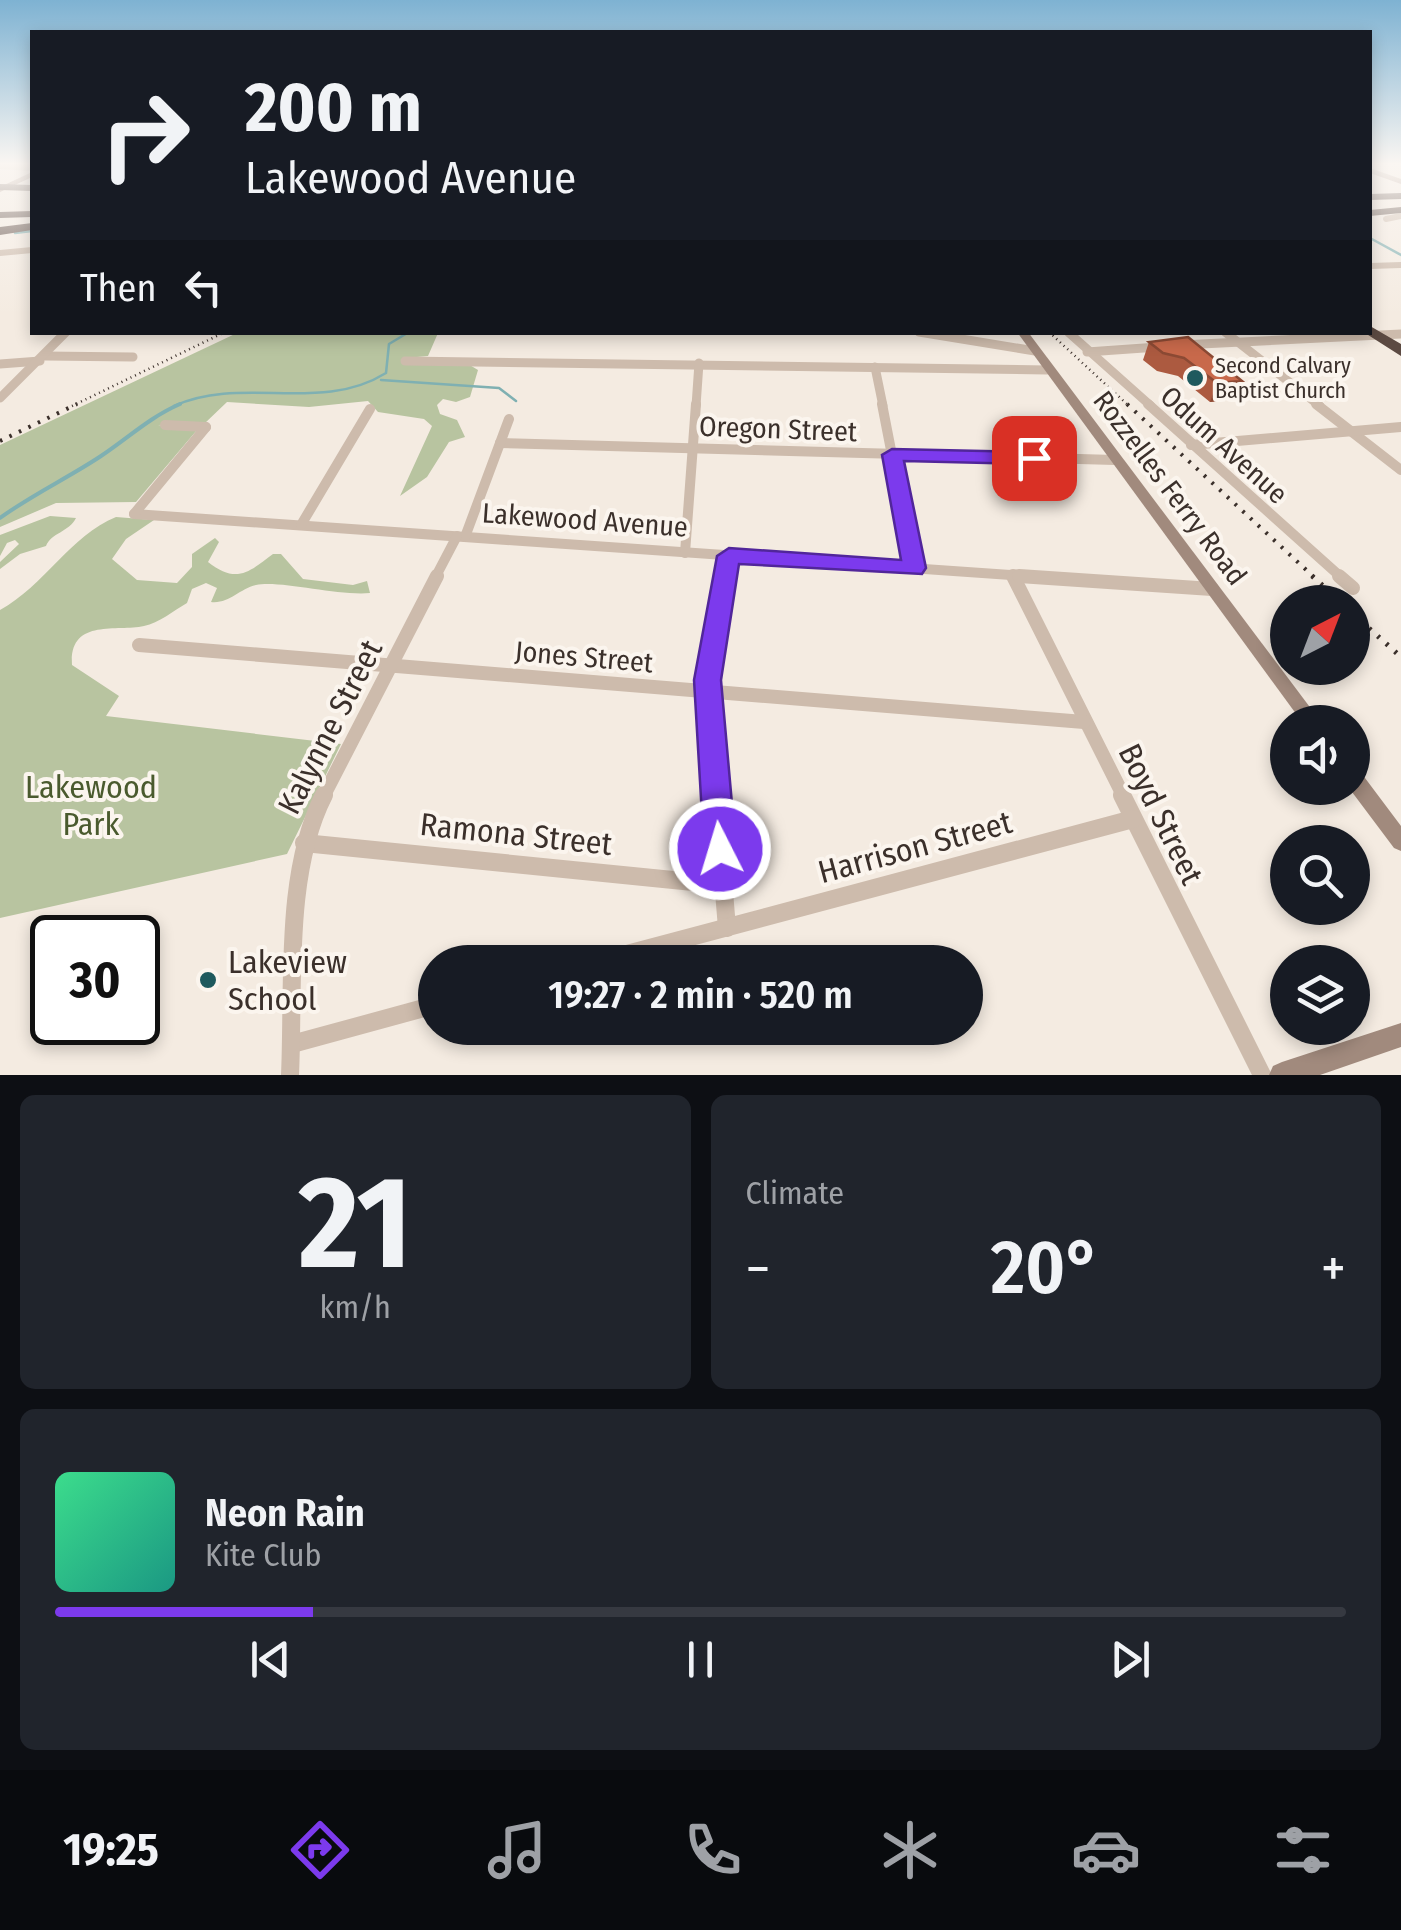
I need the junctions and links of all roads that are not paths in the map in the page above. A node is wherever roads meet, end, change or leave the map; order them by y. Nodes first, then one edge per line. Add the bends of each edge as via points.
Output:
1 (1391, 214) edge
2 (1386, 219) dead end
3 (30, 226) edge
4 (0, 231) edge
5 (30, 250) edge
6 (14, 252) junction
7 (0, 253) edge
8 (0, 264) edge
9 (1401, 265) edge
10 (1372, 266) edge
11 (1385, 333) edge
12 (63, 335) edge
13 (938, 335) edge
14 (1024, 335) edge
15 (1071, 335) edge
16 (1228, 335) edge
17 (1352, 335) edge
18 (1236, 342) junction
19 (1401, 350) edge
20 (1035, 351) junction
21 (1087, 352) junction
22 (133, 357) dead end
23 (42, 359) junction
24 (405, 360) dead end
25 (699, 363) junction
26 (0, 364) edge
27 (874, 367) junction
28 (1047, 370) junction
29 (0, 398) edge
30 (370, 409) dead end
31 (509, 419) dead end
32 (165, 425) dead end
33 (1401, 427) edge
34 (1348, 430) junction
35 (500, 443) junction
36 (1192, 445) junction
37 (694, 450) junction
38 (892, 455) junction
39 (1115, 460) junction
40 (1401, 470) edge
41 (302, 526) junction
42 (461, 536) junction
43 (685, 553) junction
44 (729, 556) junction
45 (914, 568) junction
46 (1012, 575) junction
47 (1350, 585) edge
48 (1212, 589) junction
49 (139, 645) dead end
50 (392, 664) junction
51 (708, 692) junction
52 (1299, 705) edge
53 (1084, 722) junction
54 (1370, 800) edge
55 (1133, 819) junction
56 (1401, 842) edge
57 (304, 843) junction
58 (723, 884) junction
59 (727, 928) junction
60 (662, 945) edge
61 (418, 1010) edge
62 (1401, 1034) edge
63 (292, 1044) junction
64 (290, 1075) edge
65 (1262, 1075) edge
66 (1282, 1075) edge

1 - 2 street
3 - 4 highway
5 - 6 street
6 - 7 street
6 - 8 street
9 - 10 street
11 - 19 highway
12 - 23 street
13 - 20 street
14 - 20 street, Rozzelles Ferry Road
15 - 21 street, Odum Avenue
16 - 18 street
17 - 18 street
18 - 21 street
18 - 34 street
20 - 28 street, Rozzelles Ferry Road
21 - 36 street, Odum Avenue
22 - 23 street
23 - 26 street
23 - 29 street
24 - 25 street
25 - 27 street
25 - 37 street
27 - 28 street
27 - 38 street
28 - 39 street, Rozzelles Ferry Road
30 - 41 street
31 - 35 street, Kalynne Street
32 - 41 street, Lakewood Avenue via 206,427 134,514
33 - 34 street
34 - 36 street
34 - 40 street
35 - 37 street, Oregon Street
35 - 42 street, Kalynne Street
36 - 47 street, Odum Avenue
37 - 38 street, Oregon Street
37 - 43 street
38 - 39 street, Oregon Street
38 - 45 street
39 - 48 street, Rozzelles Ferry Road
41 - 42 street, Lakewood Avenue
42 - 43 street, Lakewood Avenue
42 - 50 street, Kalynne Street
43 - 44 street, Lakewood Avenue
44 - 45 street, Lakewood Avenue
44 - 51 street
45 - 46 street, Lakewood Avenue
46 - 48 street, Lakewood Avenue
46 - 53 street, Boyd Street
48 - 52 street, Rozzelles Ferry Road
49 - 50 street, Jones Street
50 - 51 street, Jones Street
50 - 57 street, Kalynne Street
51 - 53 street, Jones Street
51 - 58 street
53 - 55 street, Boyd Street
54 - 56 street
55 - 59 street, Harrison Street
55 - 65 street, Boyd Street
57 - 58 street, Ramona Street
57 - 63 street, Kalynne Street
58 - 59 street
59 - 60 street, Harrison Street
61 - 63 street
62 - 66 street
63 - 64 street, Kalynne Street

